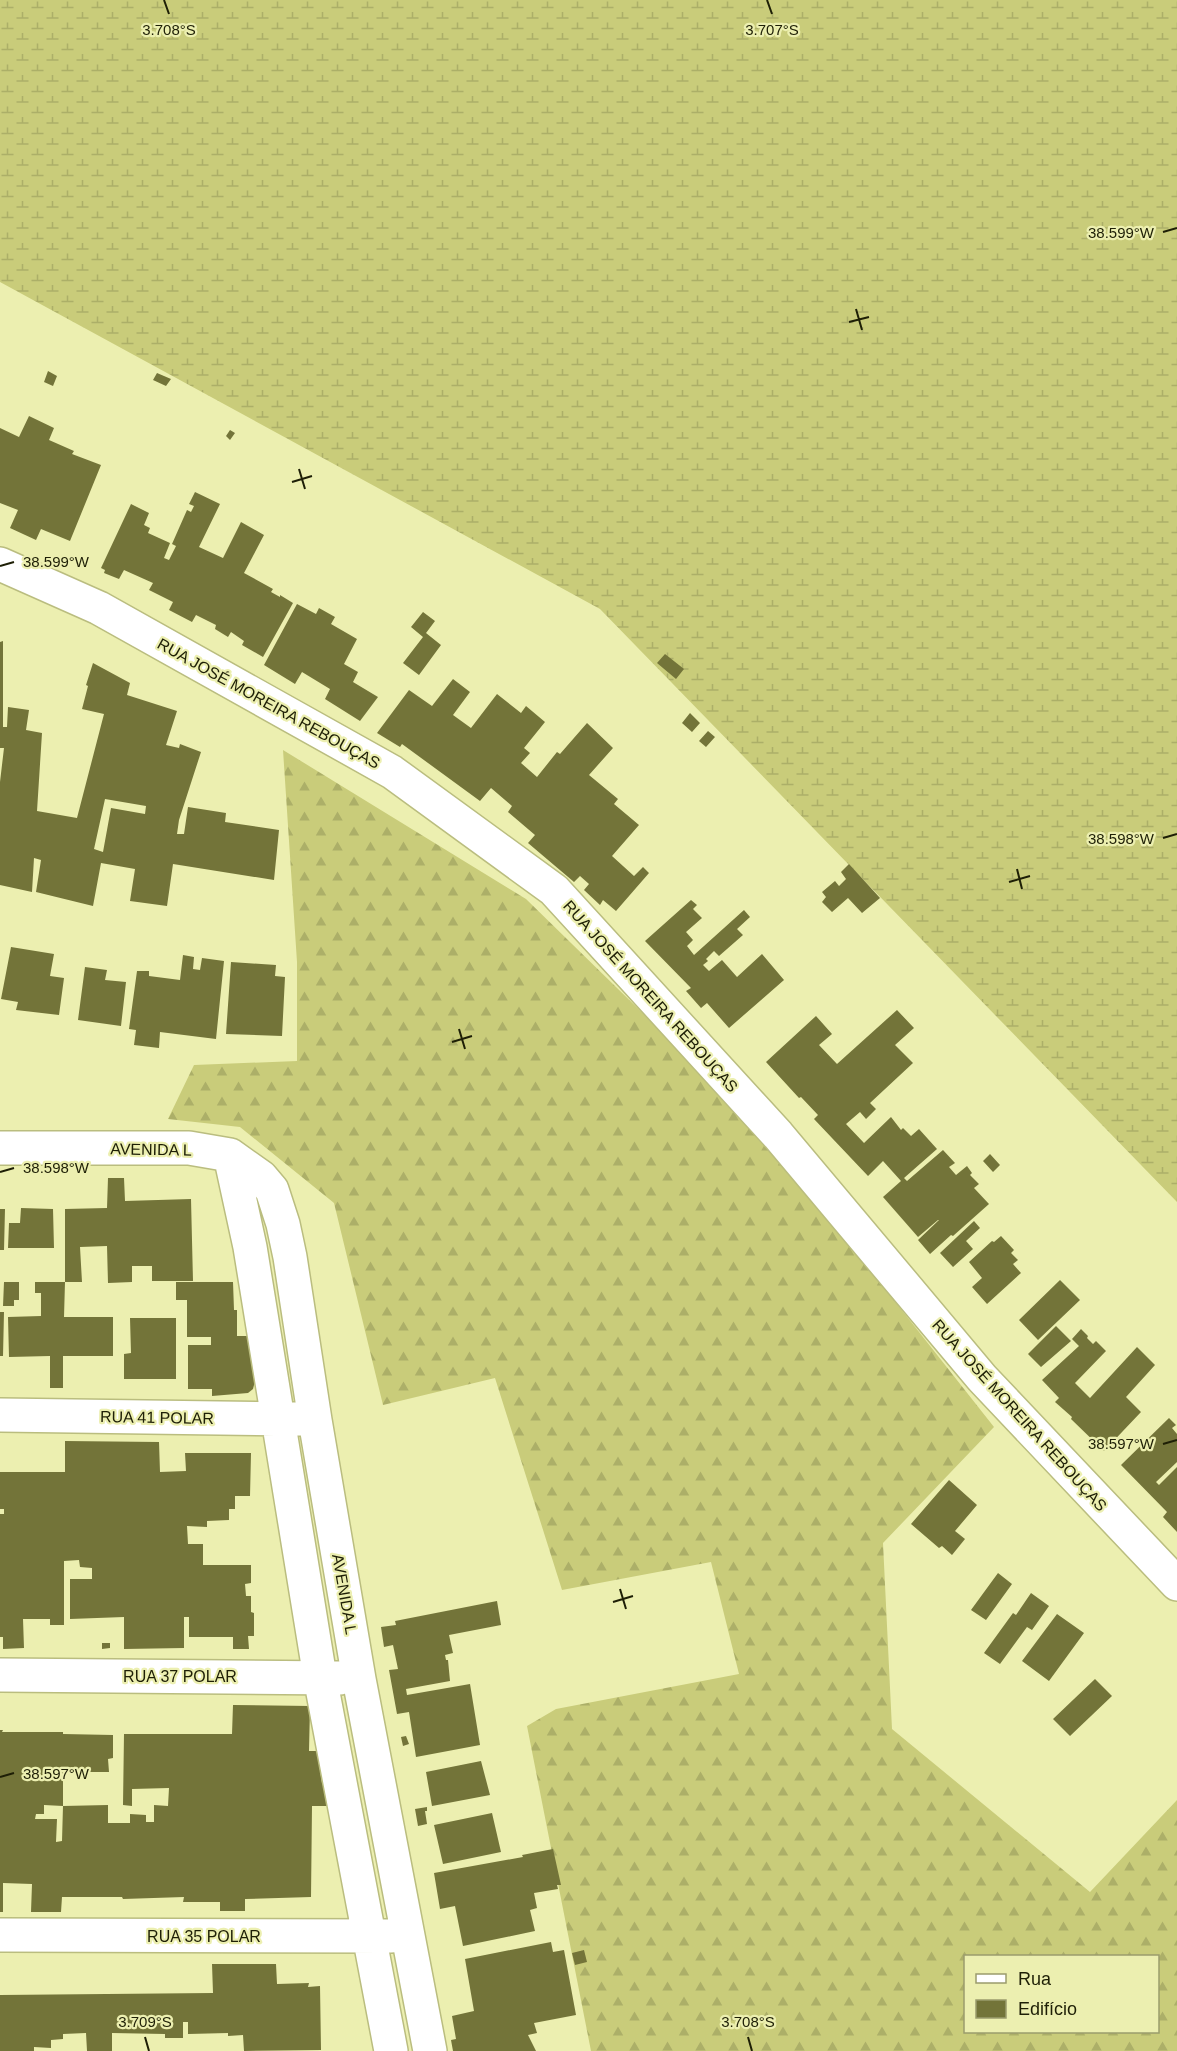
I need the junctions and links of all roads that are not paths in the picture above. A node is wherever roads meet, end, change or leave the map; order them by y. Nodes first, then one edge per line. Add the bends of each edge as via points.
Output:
1 (0, 564) edge
2 (0, 1148) edge
3 (230, 1155) junction
4 (0, 1415) edge
5 (278, 1419) junction
6 (315, 1420) junction
7 (1177, 1584) edge
8 (0, 1675) edge
9 (320, 1677) junction
10 (359, 1679) junction
11 (0, 1935) edge
12 (409, 1935) junction
13 (371, 1937) junction
14 (391, 2051) edge
15 (430, 2051) edge

1 - 7 street, RUA JOSÉ MOREIRA REBOUÇAS via 99,608 392,772 554,890 778,1135 982,1378
2 - 3 street, AVENIDA L via 189,1148
3 - 5 street via 250,1247
3 - 6 street, AVENIDA L via 261,1177 277,1201 290,1257
4 - 5 street, RUA 41 POLAR
5 - 6 street, RUA 41 POLAR
5 - 9 street
6 - 10 street, AVENIDA L
8 - 9 street, RUA 37 POLAR
9 - 10 street, RUA 37 POLAR
9 - 13 street
10 - 12 street, AVENIDA L
11 - 13 street, RUA 35 POLAR
12 - 13 street, RUA 35 POLAR
12 - 15 street, AVENIDA L
13 - 14 street

